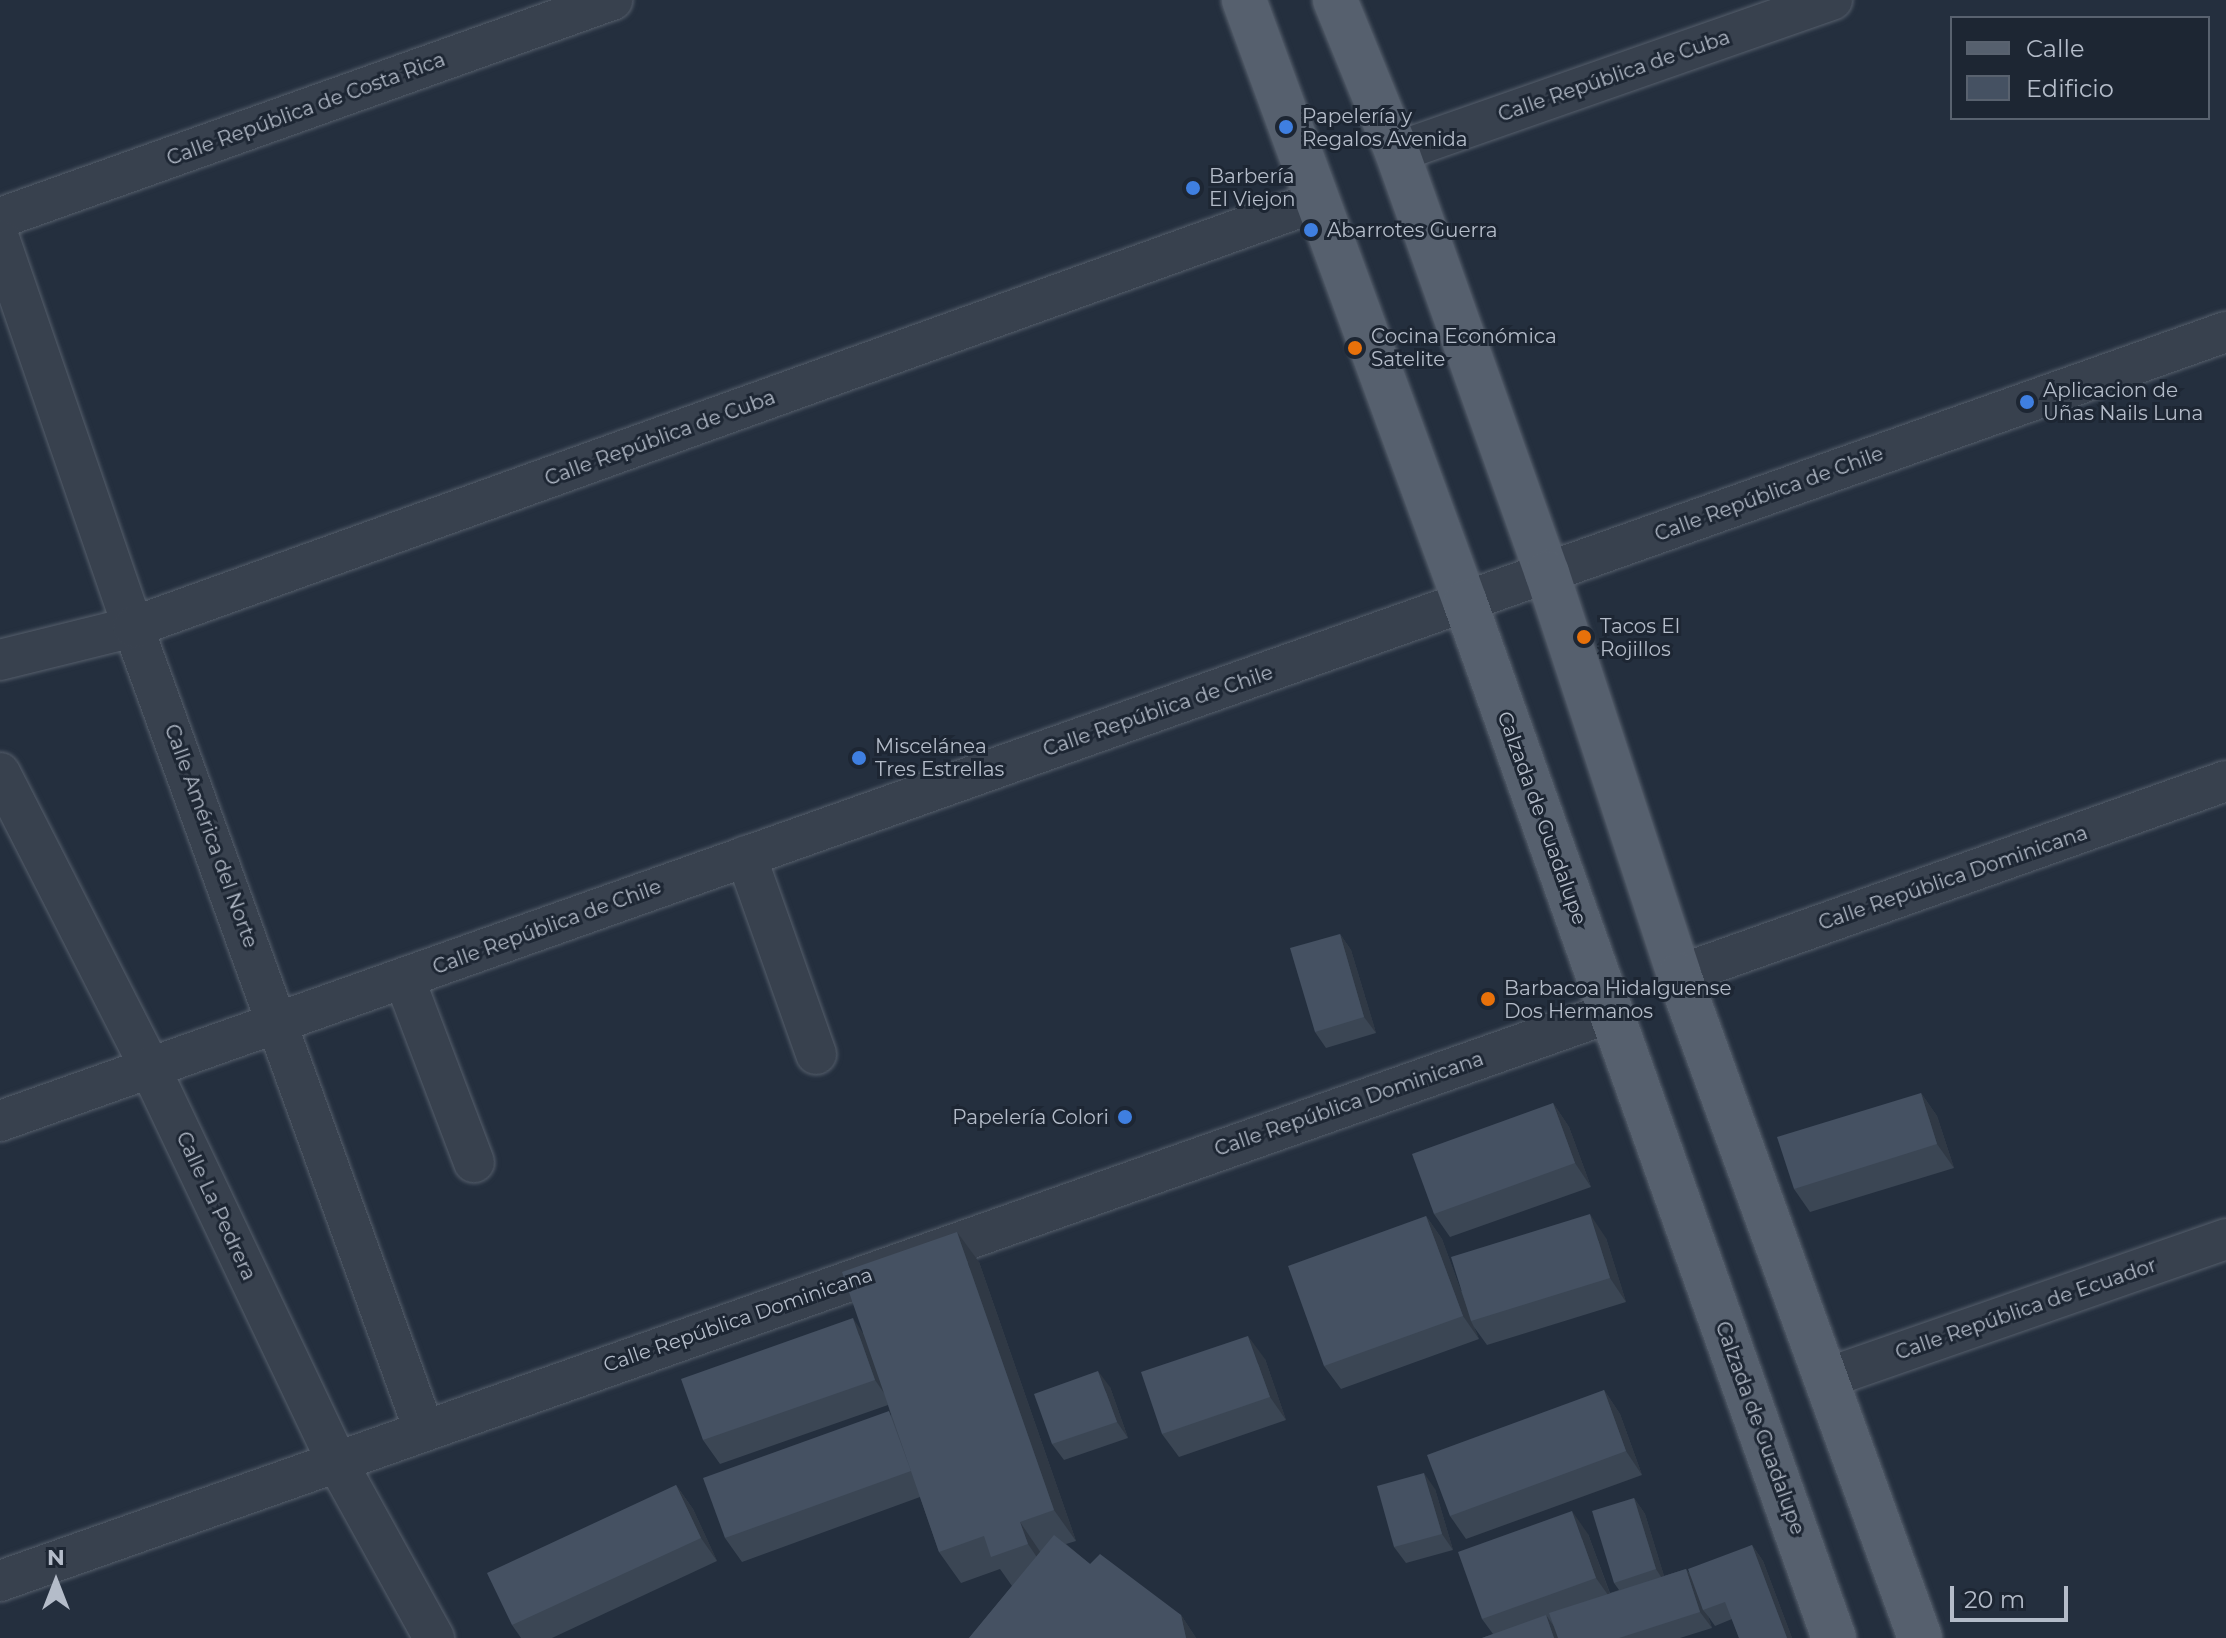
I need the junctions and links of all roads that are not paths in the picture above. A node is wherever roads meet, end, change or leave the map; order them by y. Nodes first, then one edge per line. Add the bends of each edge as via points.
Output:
1 (612, 0) edge
2 (1244, 0) edge
3 (1335, 0) edge
4 (1832, 0) edge
5 (1397, 152) junction
6 (1315, 202) junction
7 (0, 218) edge
8 (0, 241) edge
9 (2226, 332) edge
10 (1547, 573) junction
11 (1465, 602) junction
12 (133, 627) junction
13 (0, 660) edge
14 (0, 773) edge
15 (2226, 781) edge
16 (746, 856) junction
17 (1679, 975) junction
18 (404, 978) junction
19 (1612, 1012) junction
20 (280, 1022) junction
21 (816, 1054) dead end
22 (150, 1068) junction
23 (0, 1121) edge
24 (474, 1162) dead end
25 (2226, 1239) edge
26 (1827, 1378) junction
27 (424, 1430) junction
28 (338, 1464) junction
29 (0, 1581) edge
30 (434, 1638) edge
31 (1834, 1638) edge
32 (1920, 1638) edge

1 - 7 street, Calle República de Costa Rica
2 - 6 main road, Calzada de Guadalupe
3 - 5 main road
4 - 5 street, Calle República de Cuba
5 - 10 main road
6 - 11 main road, Calzada de Guadalupe
6 - 12 street, Calle República de Cuba
8 - 12 street, Calle América del Norte
9 - 10 street, Calle República de Chile
10 - 11 street, Calle República de Chile
10 - 17 main road
11 - 16 street, Calle República de Chile
11 - 19 main road, Calzada de Guadalupe
12 - 13 street, Calle República de Cuba
12 - 20 street, Calle América del Norte
14 - 22 street, Calle La Pedrera
15 - 17 street, Calle República Dominicana
16 - 18 street, Calle República de Chile
16 - 21 street
17 - 26 main road
18 - 20 street, Calle República de Chile
18 - 24 street
19 - 27 street, Calle República Dominicana
19 - 31 main road, Calzada de Guadalupe
20 - 22 street, Calle República de Chile
20 - 27 street, Calle América del Norte
22 - 23 street, Calle República de Chile
22 - 28 street, Calle La Pedrera
25 - 26 street, Calle República de Ecuador
26 - 32 main road
27 - 28 street, Calle República Dominicana
28 - 29 street, Calle República Dominicana
28 - 30 street, Calle La Pedrera

